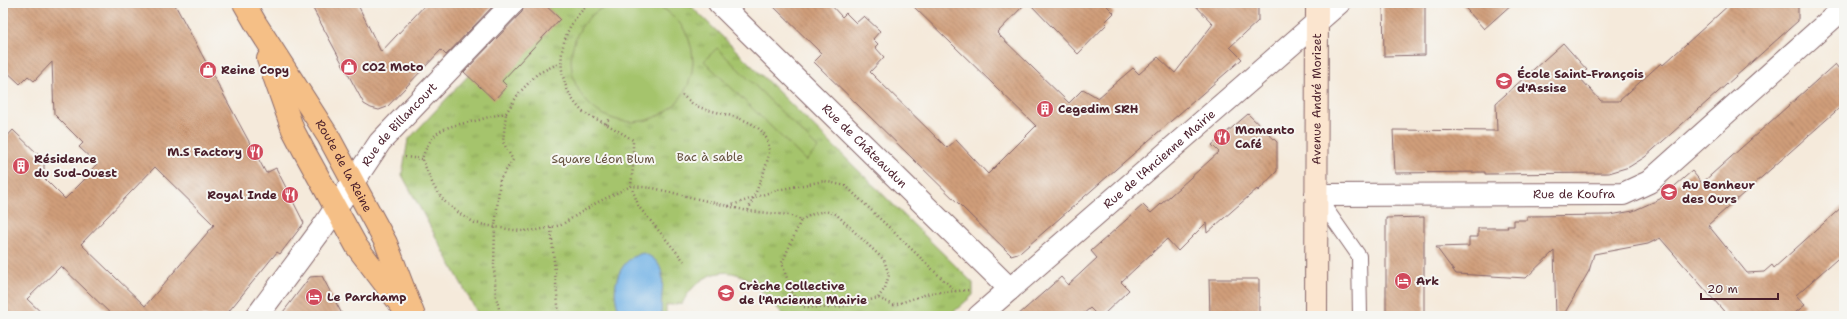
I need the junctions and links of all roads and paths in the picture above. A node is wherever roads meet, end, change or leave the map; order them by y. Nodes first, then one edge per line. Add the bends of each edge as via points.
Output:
1 (244, 3) edge
2 (513, 3) edge
3 (591, 3) edge
4 (719, 3) edge
5 (1339, 3) edge
6 (1317, 13) edge
7 (1836, 13) edge
8 (256, 24) junction
9 (560, 62) junction
10 (682, 94) dead end
11 (506, 113) junction
12 (609, 118) dead end
13 (606, 124) junction
14 (405, 157) dead end
15 (422, 158) junction
16 (353, 182) junction
17 (631, 186) junction
18 (1316, 195) junction
19 (753, 199) junction
20 (727, 206) junction
21 (336, 208) junction
22 (748, 211) junction
23 (801, 220) junction
24 (495, 227) junction
25 (551, 228) junction
26 (684, 261) dead end
27 (1010, 289) junction
28 (973, 290) dead end
29 (956, 291) junction
30 (878, 298) junction
31 (256, 316) edge
32 (409, 316) edge
33 (414, 316) edge
34 (501, 316) edge
35 (559, 316) edge
36 (979, 316) edge
37 (1316, 316) edge
38 (1360, 316) edge

1 - 8 main road, Route de la Reine
2 - 16 street, Rue de Billancourt via 380,142
3 - 9 path via 580,11 565,34
4 - 27 street, Rue de Châteaudun
5 - 6 street, Rue de l'Ancienne Mairie
6 - 18 main road, Avenue André Morizet
6 - 27 street, Rue de l'Ancienne Mairie
7 - 18 street, Rue de Koufra via 1649,182 1623,194
8 - 16 main road, Route de la Reine via 328,136
8 - 21 main road, Route de la Reine via 293,130
9 - 11 path via 537,74 519,93
9 - 13 path via 567,89 583,111
10 - 19 path via 698,107 756,125 765,136 769,151
11 - 15 path via 456,124 442,130 425,147
11 - 24 path via 503,142 513,160 500,179
12 - 13 path
13 - 17 path via 633,140
14 - 15 path
15 - 24 path via 434,187 444,201 475,223
16 - 21 street, Rue de Billancourt
16 - 33 main road, Route de la Reine via 386,243
17 - 20 path via 653,188
17 - 25 path
17 - 26 path via 639,207
18 - 37 main road, Avenue André Morizet
18 - 38 lane via 1359,256
19 - 20 path
19 - 22 path
19 - 29 path via 777,190 824,181 846,186
20 - 22 path
21 - 31 street, Rue de Billancourt
21 - 32 main road, Route de la Reine via 357,247
22 - 23 path via 789,215
23 - 30 path via 825,211 836,214 884,260 889,275 885,288
23 - 30 path via 782,263 792,294 803,306 831,308
24 - 25 path via 520,231
24 - 34 path via 496,297
25 - 35 path
27 - 36 street, Rue de l'Ancienne Mairie
28 - 29 path
29 - 30 path via 930,293 894,305

